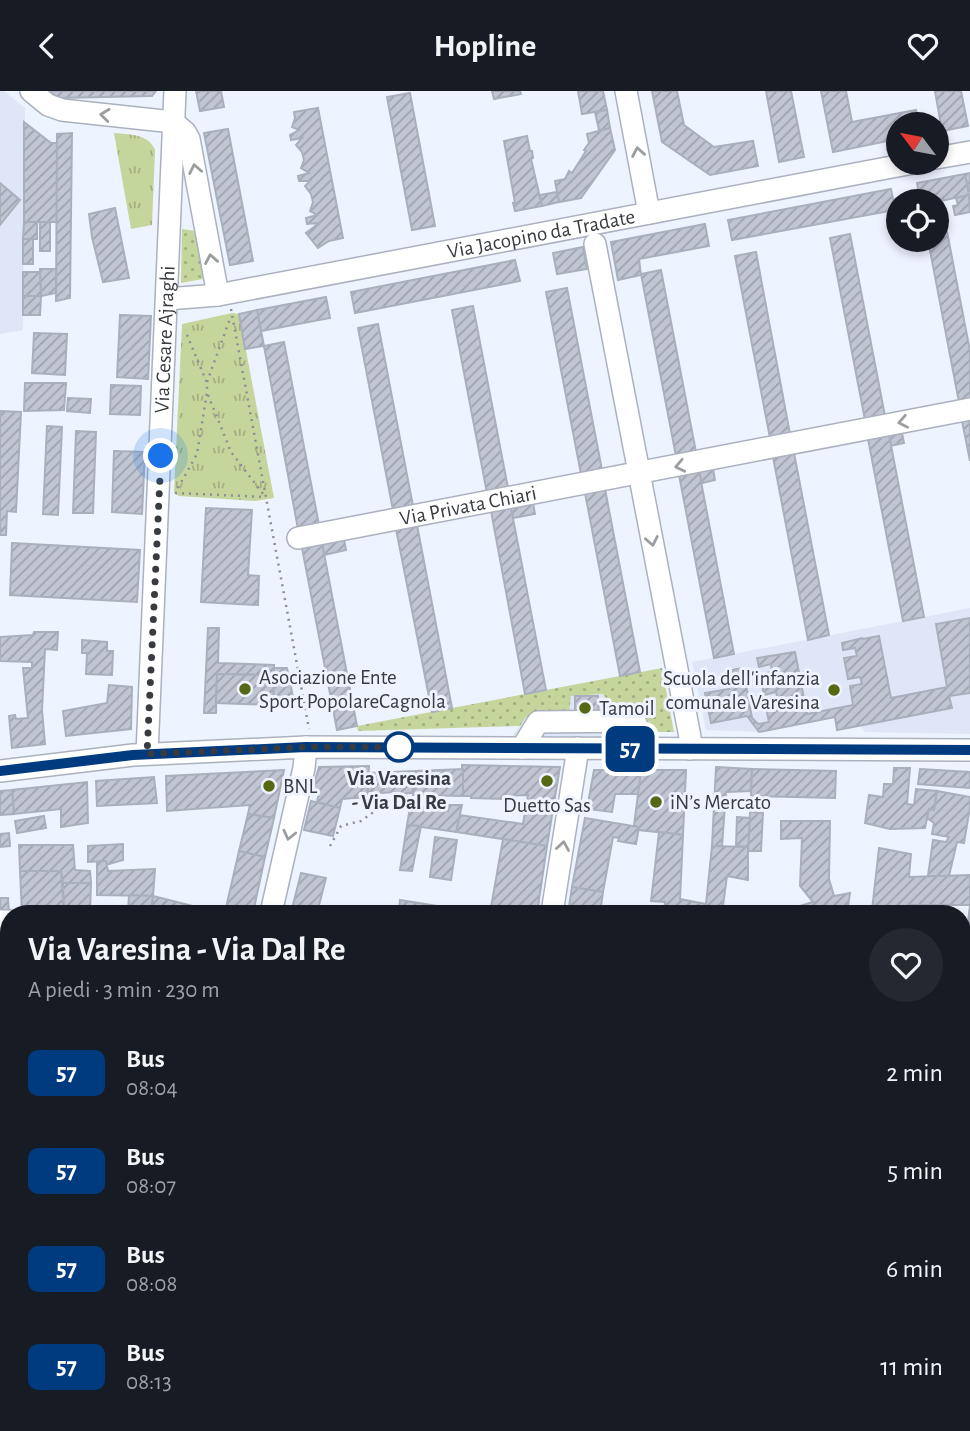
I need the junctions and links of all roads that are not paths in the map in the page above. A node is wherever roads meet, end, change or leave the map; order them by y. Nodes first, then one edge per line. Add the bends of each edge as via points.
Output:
1 (31, 91) edge
2 (175, 91) edge
3 (626, 91) edge
4 (173, 122) junction
5 (970, 152) edge
6 (949, 156) edge
7 (886, 168) edge
8 (649, 213) junction
9 (170, 217) junction
10 (205, 223) junction
11 (595, 244) dead end
12 (167, 299) junction
13 (224, 300) junction
14 (970, 409) edge
15 (639, 474) junction
16 (298, 538) dead end
17 (308, 740) junction
18 (690, 743) junction
19 (522, 748) junction
20 (578, 748) junction
21 (645, 749) junction
22 (970, 750) edge
23 (147, 754) junction
24 (0, 771) edge
25 (273, 905) edge
26 (553, 905) edge

4 -> 1 street via 62,110
2 - 4 street, Via Cesare Ajraghi
8 -> 3 street
4 - 9 street, Via Cesare Ajraghi
10 -> 4 street, Via Cesare Ajraghi via 189,139
5 - 6 street
7 - 8 street, Via Jacopino da Tradate
8 - 13 street, Via Jacopino da Tradate
9 - 10 street
9 - 12 street, Via Cesare Ajraghi
13 -> 10 street, Via Cesare Ajraghi
11 - 15 street
12 - 13 street, Via Jacopino da Tradate
12 - 23 street, Via Cesare Ajraghi
14 -> 15 street, Via Privata Chiari
15 - 16 street, Via Privata Chiari
15 -> 18 street
17 - 19 street
17 - 23 street
17 -> 25 street
18 - 21 street
18 - 22 street
19 - 20 street
19 - 21 street via 538,722 635,721
20 - 21 street
26 -> 20 street
23 - 24 street

